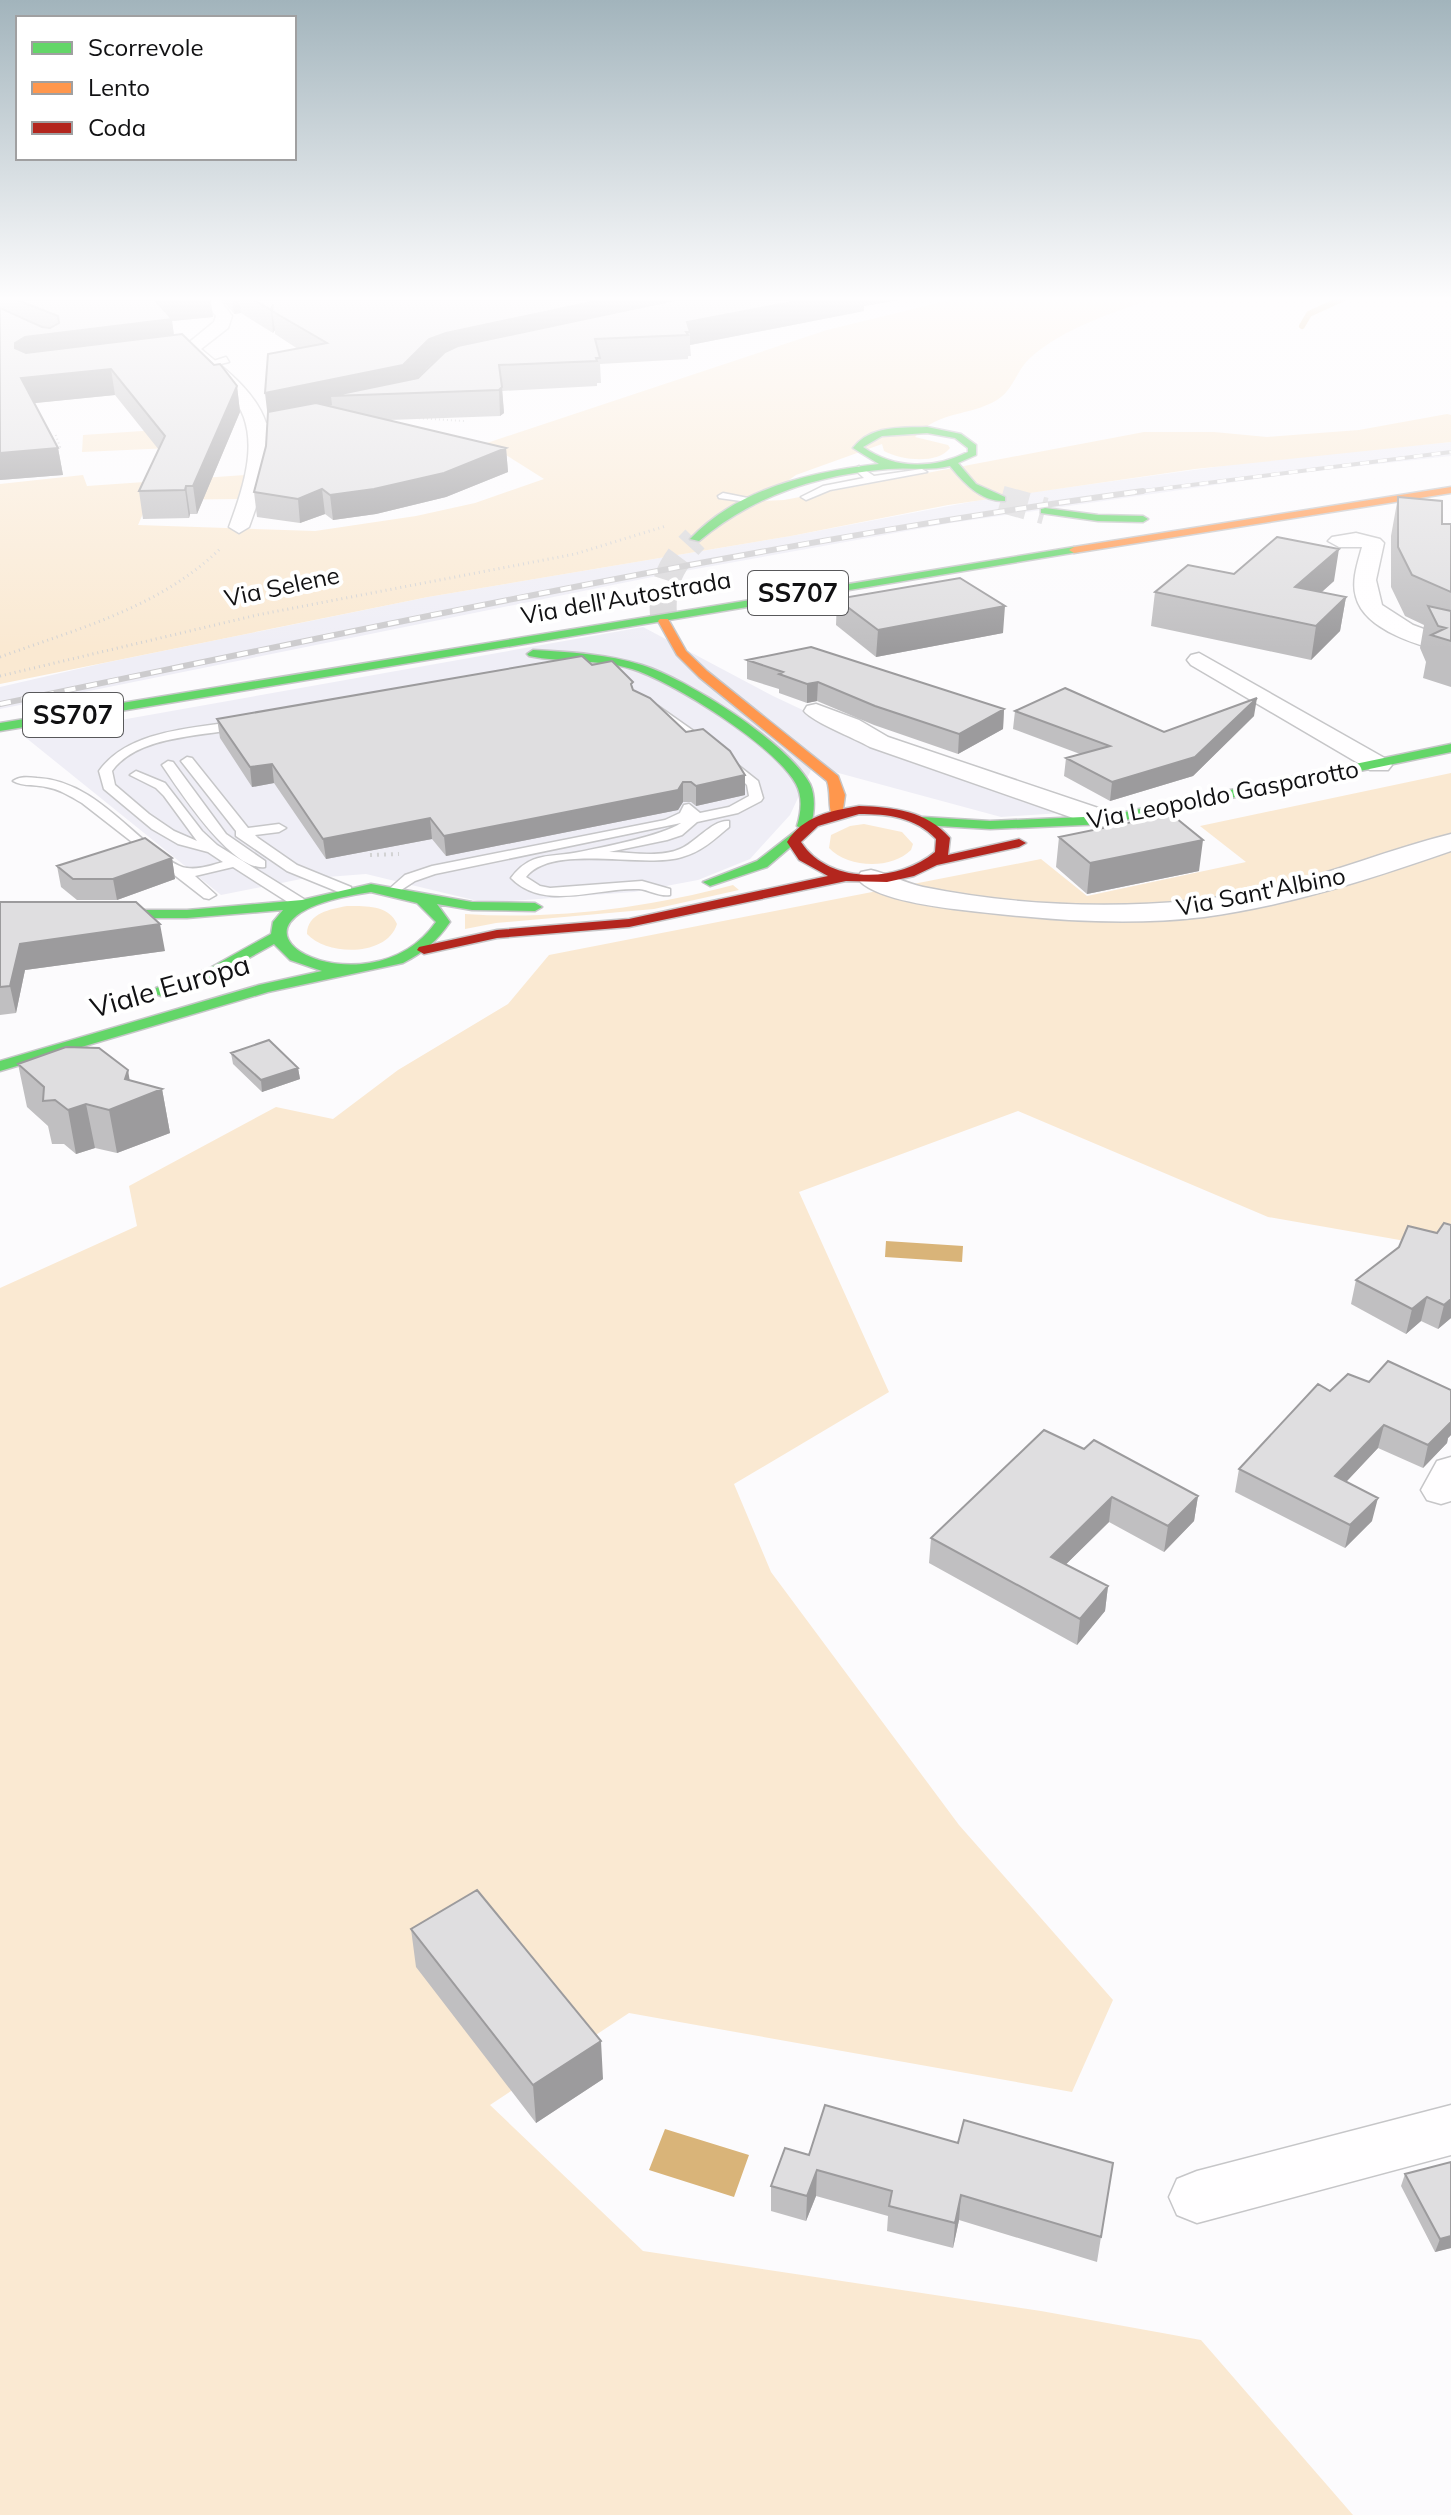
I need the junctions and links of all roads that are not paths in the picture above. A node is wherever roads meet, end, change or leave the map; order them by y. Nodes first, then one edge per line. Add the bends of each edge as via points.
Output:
1 (254, 414) edge
2 (332, 414) edge
3 (257, 430) junction
4 (858, 448) junction
5 (953, 463) junction
6 (894, 465) junction
7 (922, 472) dead end
8 (866, 474) junction
9 (815, 476) junction
10 (1451, 488) edge
11 (723, 496) dead end
12 (806, 497) dead end
13 (748, 499) junction
14 (1001, 499) tunnel mouth
15 (1045, 511) tunnel mouth
16 (239, 527) road end
17 (695, 539) tunnel mouth
18 (1339, 541) dead end
19 (664, 621) tunnel mouth
20 (1451, 647) edge
21 (1199, 660) dead end
22 (147, 703) junction
23 (640, 704) edge
24 (816, 711) dead end
25 (261, 721) edge
26 (0, 727) edge
27 (1451, 748) edge
28 (187, 761) dead end
29 (168, 765) dead end
30 (1379, 765) junction
31 (821, 768) junction
32 (136, 775) dead end
33 (854, 779) dead end
34 (20, 781) dead end
35 (879, 795) dead end
36 (1053, 812) junction
37 (837, 813) junction
38 (904, 814) junction
39 (695, 818) junction
40 (1106, 820) joint
41 (923, 821) junction
42 (724, 824) dead end
43 (801, 830) junction
44 (241, 833) junction
45 (1451, 842) edge
46 (212, 848) junction
47 (262, 850) junction
48 (583, 855) junction
49 (236, 862) junction
50 (932, 865) junction
51 (182, 873) junction
52 (860, 877) junction
53 (346, 890) junction
54 (395, 890) junction
55 (665, 892) junction
56 (209, 895) dead end
57 (416, 896) junction
58 (970, 902) junction
59 (302, 904) junction
60 (0, 914) edge
61 (187, 914) junction
62 (278, 936) junction
63 (424, 950) junction
64 (357, 969) junction
65 (137, 997) dead end
66 (0, 1066) edge
67 (1451, 2130) edge
68 (1197, 2197) dead end

1 - 3 street
2 - 3 street
3 - 16 street via 253,488
4 - 5 main road via 878,433 944,433 973,447 969,457
4 - 6 main road
4 - 9 main road
5 - 6 main road
5 - 14 main road via 972,486
6 - 8 main road
7 - 8 lane
8 - 9 main road
8 - 12 lane
9 - 13 main road
10 - 15 main road via 1351,494 1181,517 1098,518
10 - 22 main road, Via dell'Autostrada / SS707
11 - 13 lane
13 - 17 main road
18 - 20 street via 1373,543 1365,589 1368,604 1415,634
19 - 31 main road via 681,653 703,674
21 - 30 street, Via Leopoldo Gasparotto
22 - 26 main road, Via dell'Autostrada / SS707
22 - 43 main road via 228,697 487,657 534,654 604,660 651,672 689,691 785,764 805,792 808,811
23 - 39 lane via 688,730 755,787 756,798 747,805
24 - 36 street, Via Leopoldo Gasparotto
25 - 46 lane via 146,742 105,770 109,786 173,838
27 - 30 main road, Via Leopoldo Gasparotto
28 - 44 lane
29 - 59 lane via 221,837 282,879
30 - 40 main road, Via Leopoldo Gasparotto
30 - 50 main road, Via Leopoldo Gasparotto via 1355,777 1225,809 996,847
31 - 33 main road
31 - 37 main road via 837,787
32 - 46 lane via 161,784
34 - 51 lane via 52,783 77,792
35 - 38 main road
36 - 40 street
36 - 41 main road, Via Leopoldo Gasparotto via 990,825
37 - 38 main road, Via Leopoldo Gasparotto
37 - 43 main road, Via Leopoldo Gasparotto
38 - 41 main road, Via Leopoldo Gasparotto
39 - 48 lane via 672,834
39 - 54 lane via 689,808 669,823 432,870
41 - 50 main road via 944,840 945,851
42 - 48 lane via 701,843 669,856
43 - 52 main road, Via Leopoldo Gasparotto via 796,844 811,864
43 - 55 main road, Via Leopoldo Gasparotto via 762,864
44 - 47 lane
44 - 47 lane via 282,832
45 - 58 street, Via Sant'Albino via 1355,875 1205,908 1101,914
46 - 49 lane
47 - 53 lane via 307,876
48 - 55 lane via 541,861 520,871 518,878 550,892 642,885
49 - 51 lane
49 - 59 lane
50 - 52 main road, Via Leopoldo Gasparotto via 910,874
50 - 58 street, Via Sant'Albino via 934,882
51 - 56 lane
52 - 58 street, Via Sant'Albino via 912,894
52 - 63 main road, Via Leopoldo Gasparotto via 793,886 629,923 497,934
53 - 54 main road, Via Leopoldo Gasparotto
53 - 59 main road, Via Leopoldo Gasparotto
54 - 57 main road, Via Leopoldo Gasparotto
55 - 57 main road, Via Leopoldo Gasparotto via 540,907 472,906
57 - 63 main road, Via Leopoldo Gasparotto via 442,915 437,939
59 - 61 main road, Via Leopoldo Gasparotto
59 - 62 main road via 288,914
60 - 61 main road, Via Leopoldo Gasparotto
61 - 62 main road, Via Leopoldo Gasparotto
62 - 64 main road, Via Leopoldo Gasparotto via 283,947 312,964
62 - 65 main road, Viale Europa via 215,971
63 - 64 main road, Via Leopoldo Gasparotto
64 - 66 main road, Viale Europa via 264,988
67 - 68 street

